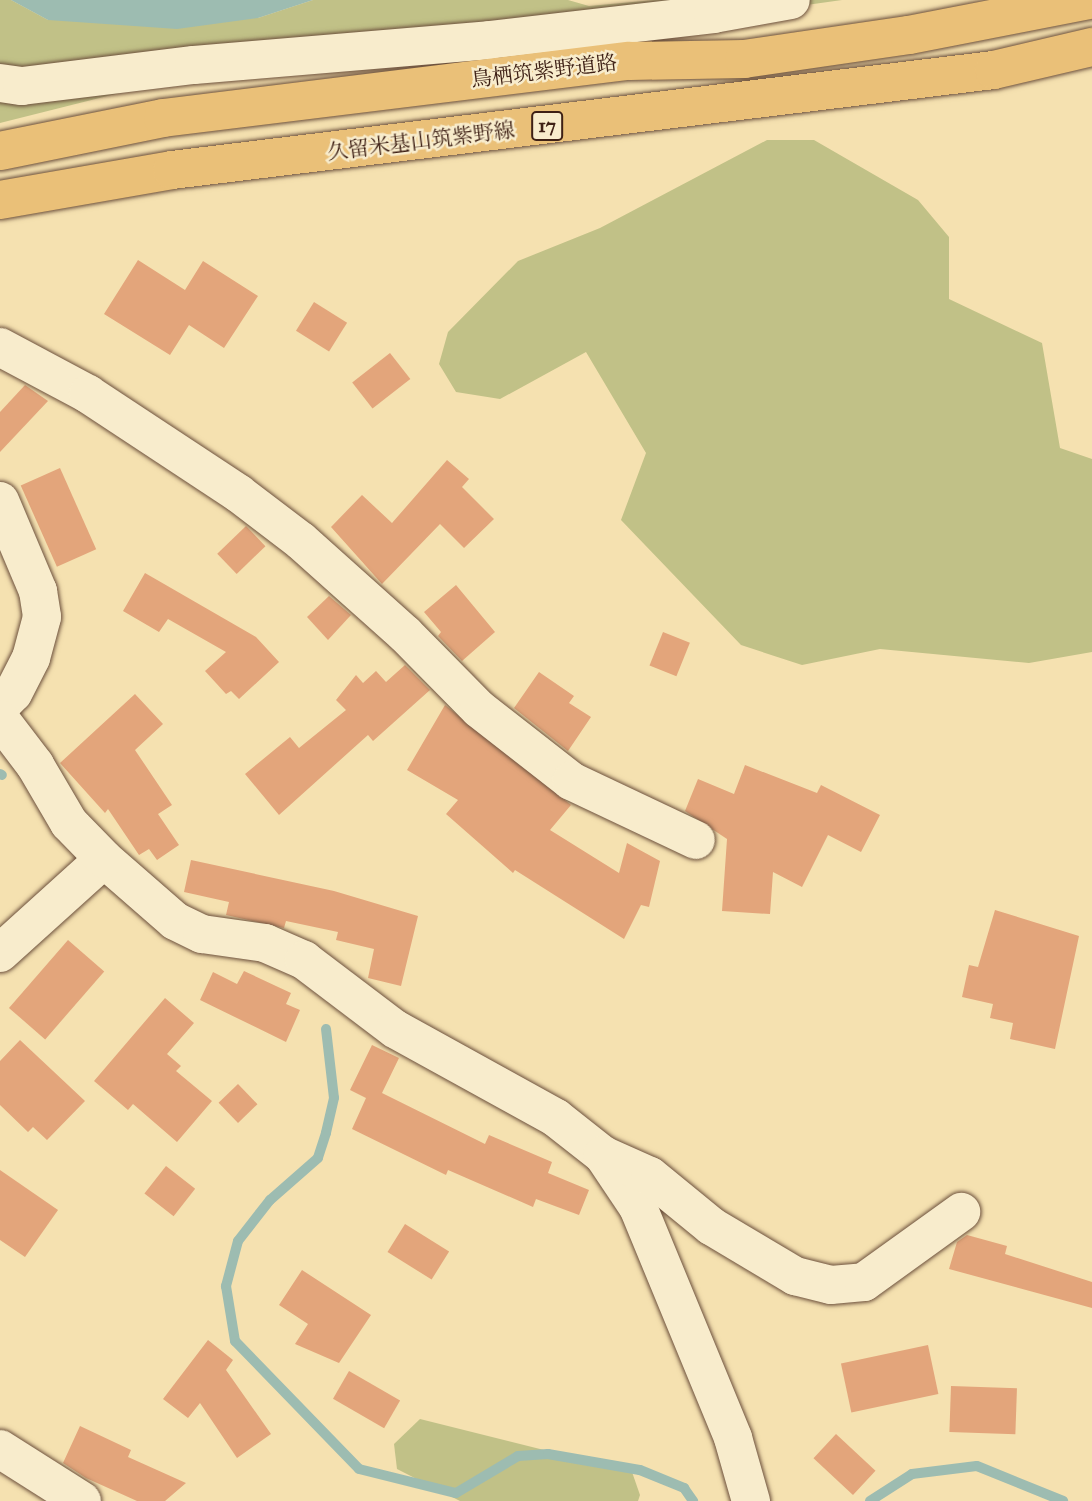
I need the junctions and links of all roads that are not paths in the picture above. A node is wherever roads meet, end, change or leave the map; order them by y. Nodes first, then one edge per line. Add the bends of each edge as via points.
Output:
1 (791, 0) edge
2 (1089, 0) edge
3 (1092, 47) edge
4 (0, 83) edge
5 (0, 152) edge
6 (0, 200) edge
7 (0, 347) edge
8 (0, 501) edge
9 (0, 706) edge
10 (0, 719) edge
11 (696, 840) dead end
12 (104, 859) junction
13 (0, 953) edge
14 (603, 1155) junction
15 (961, 1212) dead end
16 (0, 1449) edge
17 (82, 1501) edge
18 (751, 1501) edge

1 - 4 street via 713,14 489,40 194,65 22,86
2 - 5 main road, 鳥栖筑紫野道路 via 909,35 744,59 630,61 205,113
3 - 6 main road, 久留米基山筑紫野線 / 17 via 956,75 172,170
7 - 11 street via 88,394 238,493 301,541 405,634 479,709 571,781
8 - 9 street via 38,591 42,617 31,658 13,693
10 - 12 street via 35,765 69,823
12 - 13 street
12 - 14 street via 175,921 202,934 265,943 304,960 395,1029 556,1118
14 - 15 street via 650,1176 711,1226 795,1276 831,1285 864,1282
14 - 18 street via 638,1207 733,1438
16 - 17 street

